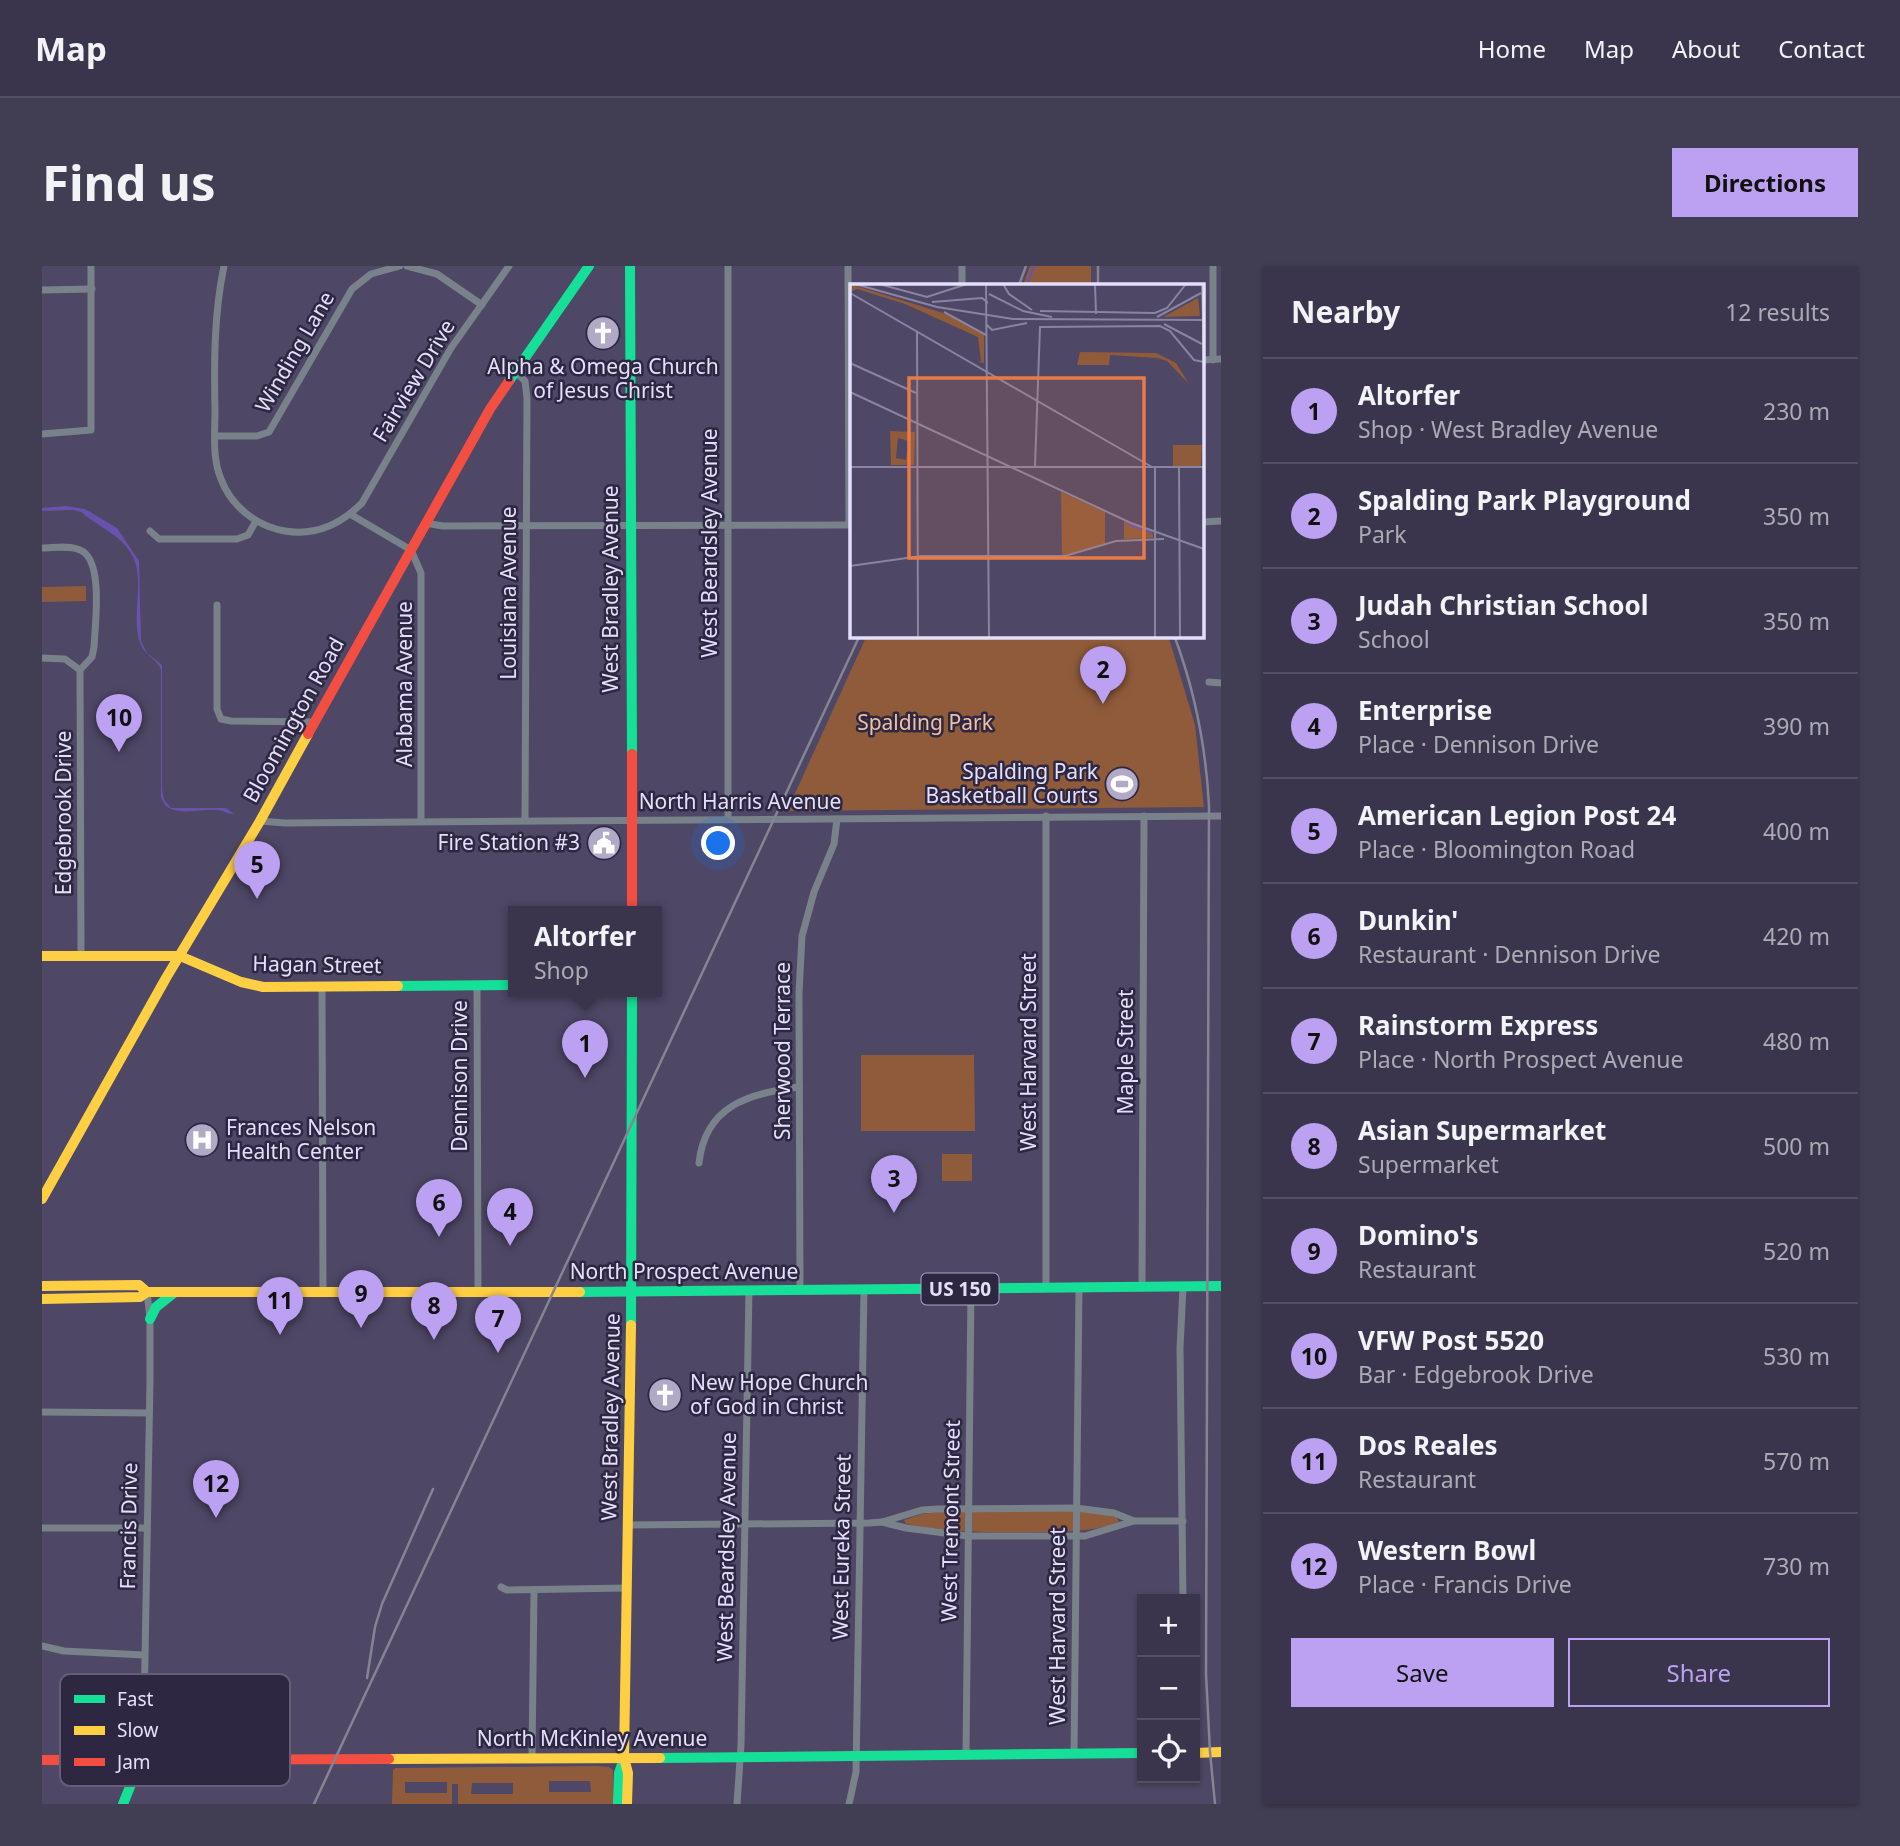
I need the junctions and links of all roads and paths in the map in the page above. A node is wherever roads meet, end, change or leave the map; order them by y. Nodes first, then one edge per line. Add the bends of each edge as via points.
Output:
1 (91, 266) edge
2 (224, 266) edge
3 (400, 266) edge
4 (407, 266) edge
5 (416, 266) edge
6 (509, 266) edge
7 (589, 266) edge
8 (630, 266) edge
9 (728, 266) edge
10 (848, 266) edge
11 (962, 266) edge
12 (1213, 266) edge
13 (962, 284) edge
14 (92, 289) junction
15 (42, 290) edge
16 (482, 305) junction
17 (1217, 360) edge
18 (514, 372) junction
19 (42, 434) edge
20 (215, 436) junction
21 (350, 514) junction
22 (256, 521) junction
23 (425, 523) junction
24 (526, 525) junction
25 (631, 526) junction
26 (728, 526) junction
27 (850, 526) edge
28 (150, 531) dead end
29 (42, 548) edge
30 (411, 550) junction
31 (217, 605) dead end
32 (42, 658) edge
33 (80, 670) junction
34 (1209, 682) dead end
35 (1221, 683) edge
36 (313, 722) junction
37 (1046, 816) junction
38 (1144, 816) junction
39 (1221, 816) edge
40 (837, 818) junction
41 (728, 819) junction
42 (525, 820) junction
43 (631, 820) junction
44 (260, 821) junction
45 (421, 821) junction
46 (632, 906) edge
47 (80, 955) junction
48 (42, 956) edge
49 (180, 956) junction
50 (477, 985) junction
51 (508, 985) edge
52 (322, 986) junction
53 (632, 997) edge
54 (799, 1087) junction
55 (699, 1163) dead end
56 (42, 1199) edge
57 (42, 1286) edge
58 (1221, 1286) edge
59 (1142, 1287) junction
60 (1183, 1287) junction
61 (1046, 1288) junction
62 (1079, 1288) junction
63 (864, 1289) junction
64 (971, 1289) junction
65 (749, 1290) junction
66 (800, 1290) junction
67 (632, 1291) junction
68 (147, 1292) junction
69 (176, 1292) junction
70 (323, 1292) junction
71 (478, 1292) junction
72 (42, 1299) edge
73 (150, 1319) junction
74 (42, 1412) edge
75 (149, 1413) junction
76 (1076, 1508) junction
77 (968, 1509) junction
78 (1134, 1521) junction
79 (1182, 1521) junction
80 (882, 1522) junction
81 (860, 1523) junction
82 (745, 1524) junction
83 (628, 1525) junction
84 (42, 1528) edge
85 (146, 1528) junction
86 (1076, 1535) junction
87 (968, 1536) junction
88 (501, 1587) dead end
89 (627, 1588) junction
90 (534, 1590) junction
91 (1183, 1594) edge
92 (42, 1646) edge
93 (144, 1655) junction
94 (143, 1674) edge
95 (1221, 1752) edge
96 (1137, 1753) edge
97 (1200, 1753) edge
98 (1074, 1754) junction
99 (966, 1755) junction
100 (857, 1756) junction
101 (532, 1758) junction
102 (624, 1758) junction
103 (740, 1758) junction
104 (290, 1759) edge
105 (42, 1760) edge
106 (60, 1760) edge
107 (130, 1786) edge
108 (123, 1804) edge
109 (618, 1804) edge
110 (627, 1804) edge
111 (737, 1804) edge
112 (849, 1804) edge

1 - 14 street
2 - 20 street via 214,329
3 - 20 street, Winding Lane via 371,274 352,289 270,432
4 - 5 street
5 - 16 street via 437,274
6 - 16 street, Fairview Drive
7 - 18 main road, Bloomington Road
8 - 25 main road, West Bradley Avenue
9 - 26 street, West Beardsley Avenue
10 - 27 street
11 - 13 street
12 - 17 street
14 - 15 street
14 - 19 street via 90,431
16 - 21 street, Fairview Drive via 451,348 368,494
18 - 23 main road, Bloomington Road
18 - 24 street, Louisiana Avenue via 527,388
20 - 22 street via 222,483 234,503
21 - 22 street via 328,527 305,532
21 - 30 street
22 - 28 street via 248,535 237,539 159,539
23 - 24 street
23 - 30 main road, Bloomington Road
24 - 25 street
24 - 42 street, Louisiana Avenue
25 - 26 street
25 - 43 main road, West Bradley Avenue
26 - 27 street
26 - 41 street, West Beardsley Avenue
29 - 33 street, Edgebrook Drive via 80,550 94,564 94,648
30 - 36 main road, Bloomington Road
30 - 45 street, Alabama Avenue via 423,585
31 - 36 street via 217,709 221,719
32 - 33 street via 65,659
33 - 47 street, Edgebrook Drive
34 - 35 street
36 - 44 main road, Bloomington Road
37 - 38 street, North Harris Avenue
37 - 40 street, North Harris Avenue
37 - 61 street, West Harvard Street
38 - 39 street, North Harris Avenue
38 - 59 street, Maple Street
40 - 41 street, North Harris Avenue
40 - 54 street, Sherwood Terrace via 834,844 802,936
41 - 43 street, North Harris Avenue
42 - 43 street, North Harris Avenue
42 - 45 street, North Harris Avenue
43 - 46 main road, West Bradley Avenue
44 - 45 street, North Harris Avenue
44 - 49 main road, Bloomington Road
47 - 48 main road, Hagan Street
47 - 49 main road, Hagan Street
49 - 52 main road, Hagan Street via 245,985
49 - 56 main road, Bloomington Road
50 - 51 main road, Hagan Street
50 - 52 main road, Hagan Street
50 - 71 street, Dennison Drive
52 - 70 street
53 - 67 main road, West Bradley Avenue
54 - 55 street via 756,1094 724,1112 706,1133
54 - 66 street, Sherwood Terrace
57 - 68 main road, North Prospect Avenue / US 150 via 139,1285
58 - 60 main road, North Prospect Avenue / US 150
59 - 60 main road, North Prospect Avenue / US 150
59 - 62 main road, North Prospect Avenue / US 150
60 - 79 street
61 - 62 main road, North Prospect Avenue / US 150
61 - 64 main road, North Prospect Avenue / US 150
62 - 76 street, West Harvard Street
63 - 64 main road, North Prospect Avenue / US 150
63 - 66 main road, North Prospect Avenue / US 150
63 - 81 street, West Eureka Street
64 - 77 street, West Tremont Street
65 - 66 main road, North Prospect Avenue / US 150
65 - 67 main road, North Prospect Avenue / US 150
65 - 82 street, West Beardsley Avenue
67 - 71 main road, North Prospect Avenue / US 150
67 - 83 main road, West Bradley Avenue
68 - 69 main road, North Prospect Avenue / US 150
68 - 72 main road, North Prospect Avenue / US 150 via 140,1297
68 - 73 street, Francis Drive
69 - 70 main road, North Prospect Avenue / US 150
69 - 73 main road via 156,1307
70 - 71 main road, North Prospect Avenue / US 150
73 - 75 street, Francis Drive
74 - 75 street
75 - 85 street, Francis Drive
76 - 77 street
76 - 78 street
76 - 86 street, West Harvard Street
77 - 80 street via 922,1510
77 - 87 street, West Tremont Street
78 - 79 street
78 - 86 street
79 - 91 street
80 - 81 street
80 - 87 street
81 - 82 street
81 - 100 street, West Eureka Street
82 - 83 street
82 - 103 street, West Beardsley Avenue
83 - 89 main road, West Bradley Avenue
84 - 85 street
85 - 93 street, Francis Drive
86 - 87 street
86 - 98 street, West Harvard Street
87 - 99 street, West Tremont Street
88 - 90 street
89 - 90 street
89 - 102 main road, West Bradley Avenue
90 - 101 street
92 - 93 street
93 - 94 street, Francis Drive
95 - 97 main road
96 - 98 main road, North McKinley Avenue
98 - 99 main road, North McKinley Avenue
99 - 100 main road, North McKinley Avenue
100 - 103 main road, North McKinley Avenue
100 - 112 street, West Eureka Street
101 - 102 main road, North McKinley Avenue
101 - 104 main road, North McKinley Avenue
102 - 103 main road, North McKinley Avenue
102 - 109 main road, West Bradley Avenue via 618,1773
102 - 110 main road, West Bradley Avenue
103 - 111 street, West Beardsley Avenue
105 - 106 main road, North McKinley Avenue
107 - 108 main road

